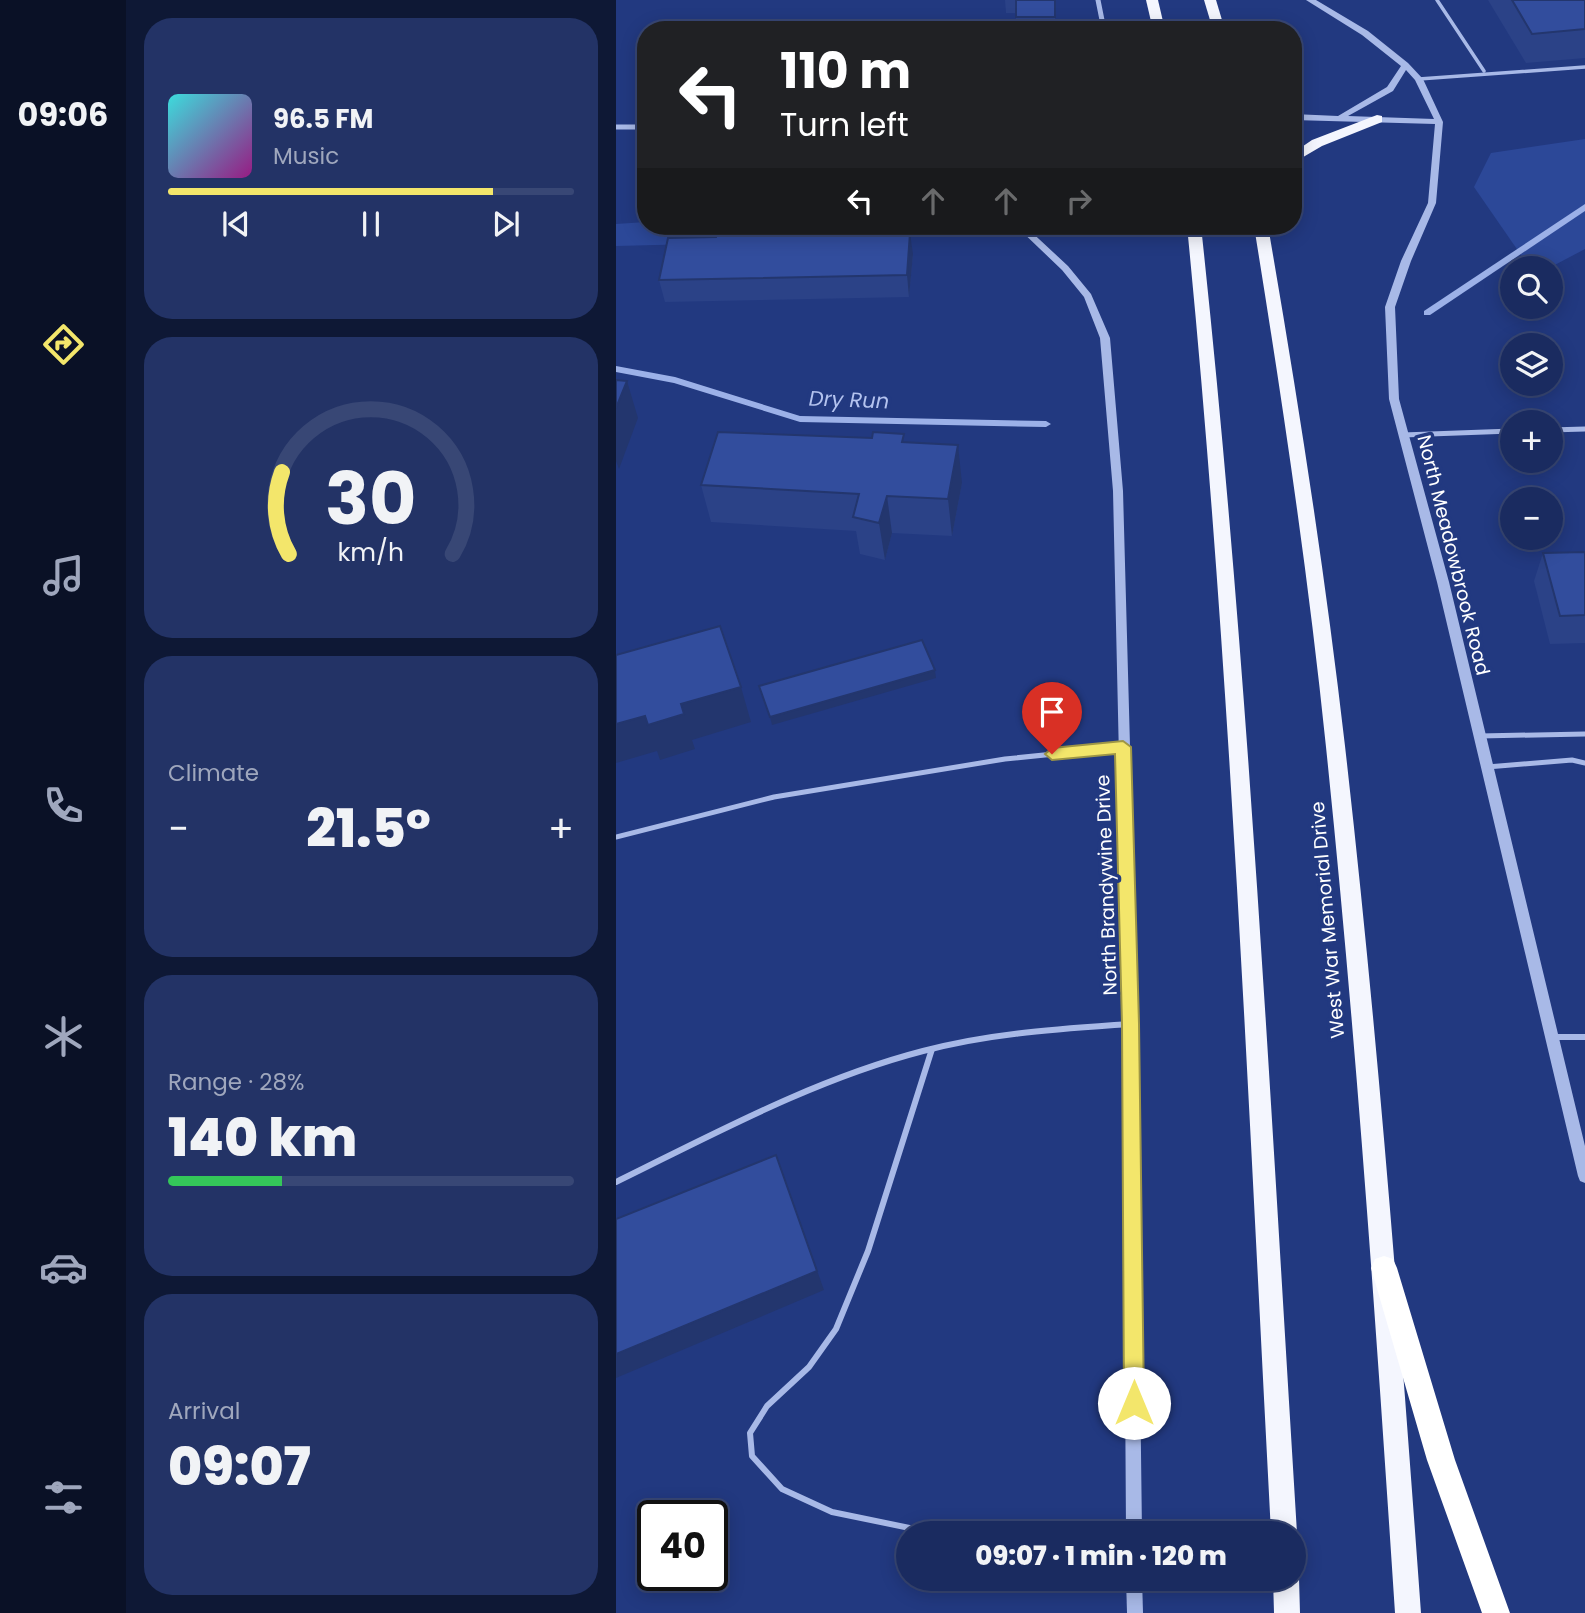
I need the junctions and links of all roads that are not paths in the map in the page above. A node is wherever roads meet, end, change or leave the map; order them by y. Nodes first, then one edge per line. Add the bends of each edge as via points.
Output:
1 (1098, 0) edge
2 (1152, 0) edge
3 (1210, 0) edge
4 (1310, 0) edge
5 (1437, 0) edge
6 (1102, 21) edge
7 (1157, 21) edge
8 (1216, 21) edge
9 (1405, 65) junction
10 (1585, 67) edge
11 (1484, 71) junction
12 (1419, 79) junction
13 (1302, 117) edge
14 (1340, 117) junction
15 (1377, 119) junction
16 (1439, 122) junction
17 (616, 127) edge
18 (637, 127) edge
19 (1302, 153) edge
20 (1030, 235) edge
21 (1195, 235) edge
22 (1262, 235) edge
23 (1585, 429) edge
24 (1563, 430) edge
25 (1500, 431) edge
26 (1403, 435) junction
27 (1585, 734) edge
28 (1479, 736) junction
29 (1123, 747) junction
30 (1585, 763) edge
31 (1487, 767) junction
32 (616, 837) edge
33 (1131, 1024) junction
34 (1552, 1037) junction
35 (1585, 1037) edge
36 (932, 1049) junction
37 (1585, 1176) edge
38 (616, 1182) edge
39 (1384, 1268) junction
40 (1133, 1521) edge
41 (1283, 1521) edge
42 (896, 1525) edge
43 (1134, 1591) edge
44 (1286, 1591) edge
45 (1135, 1613) edge
46 (1287, 1613) edge
47 (1408, 1613) edge
48 (1496, 1613) edge

1 - 6 street
2 - 7 highway
3 - 8 highway
4 - 9 street, North Meadowbrook Road via 1365,33
5 - 11 lane
9 - 12 street, North Meadowbrook Road
9 - 14 street via 1390,89
10 - 11 lane
11 - 12 lane
12 - 16 street, North Meadowbrook Road
13 - 14 street
14 - 15 street
15 - 16 street
15 - 19 highway
16 - 26 street, North Meadowbrook Road via 1432,203 1391,307 1394,399
17 - 18 street
20 - 29 street, North Brandywine Drive via 1088,296 1105,338 1118,491
21 - 41 highway via 1216,442 1243,819
22 - 39 highway, West War Memorial Drive via 1341,782
23 - 24 lane
25 - 26 lane
26 - 28 street, North Meadowbrook Road
27 - 28 lane
28 - 31 street, North Meadowbrook Road
29 - 32 lane via 1005,759 774,797
29 - 33 street, North Brandywine Drive
30 - 31 lane via 1572,760
31 - 34 street, North Meadowbrook Road
33 - 36 lane via 1001,1034
33 - 40 street, North Brandywine Drive
34 - 35 lane
34 - 37 street, North Meadowbrook Road
36 - 38 lane via 781,1101
36 - 42 lane via 868,1251 836,1329 809,1367 767,1406 750,1433 752,1457 782,1489 832,1512
39 - 47 highway, West War Memorial Drive
39 - 48 highway via 1441,1460
43 - 45 street
44 - 46 highway

